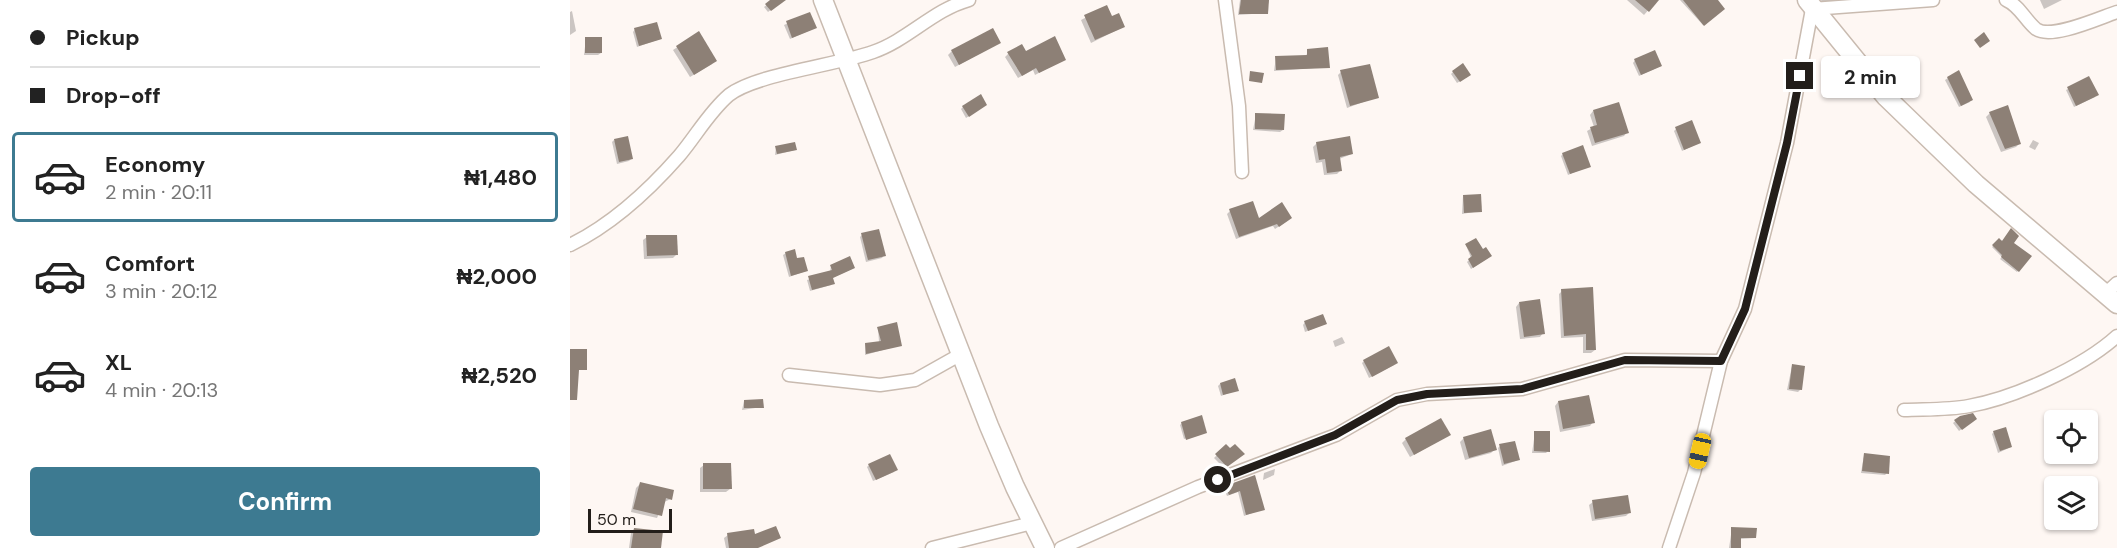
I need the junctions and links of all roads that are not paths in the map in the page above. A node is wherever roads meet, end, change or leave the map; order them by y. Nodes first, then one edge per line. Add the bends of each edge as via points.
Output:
1 (823, 0) edge
2 (969, 0) edge
3 (1225, 0) edge
4 (1932, 0) edge
5 (2006, 0) edge
6 (1810, 5) edge
7 (2117, 12) edge
8 (847, 60) junction
9 (1242, 172) dead end
10 (570, 245) edge
11 (2113, 294) edge
12 (2117, 336) edge
13 (963, 353) junction
14 (1721, 361) junction
15 (789, 375) dead end
16 (1904, 410) dead end
17 (1032, 523) junction
18 (932, 548) edge
19 (1045, 548) edge
20 (1062, 548) edge
21 (1669, 548) edge

1 - 8 street
2 - 8 street via 952,5 892,44
3 - 9 street via 1239,106
4 - 6 street
5 - 7 street via 2014,3 2037,30 2050,34
6 - 11 street via 1886,97 1976,184
6 - 14 street via 1787,143 1767,224 1745,309
8 - 10 street via 779,76 730,94 679,156 643,192
8 - 13 street
12 - 16 street via 2101,351 2006,398 1966,407
13 - 15 street via 915,380 880,385
13 - 17 street via 989,426
14 - 20 street via 1625,360 1522,389 1427,394 1397,400 1335,435 1198,487
14 - 21 street via 1694,473
17 - 18 street
17 - 19 street

